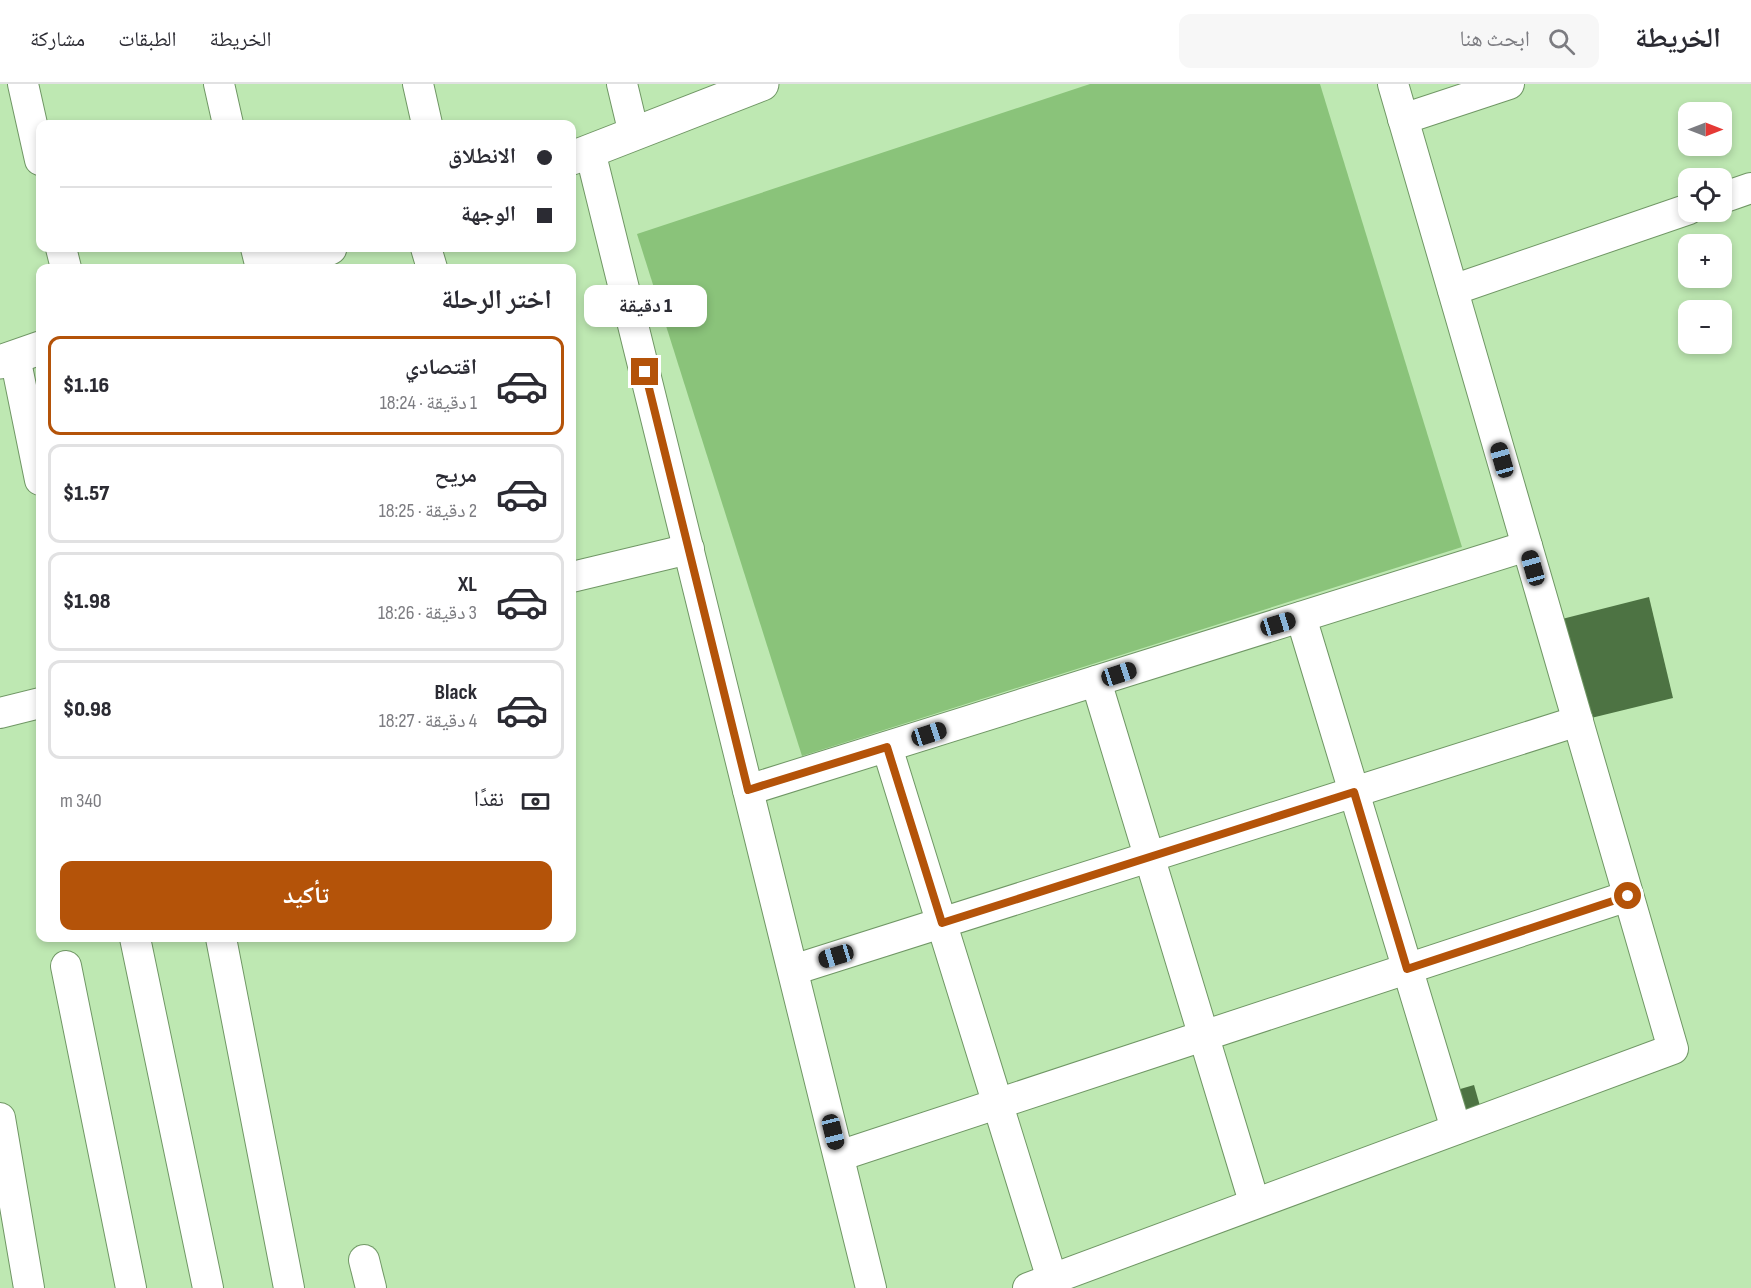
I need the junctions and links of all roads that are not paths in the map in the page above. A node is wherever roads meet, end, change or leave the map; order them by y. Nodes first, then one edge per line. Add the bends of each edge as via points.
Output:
1 (23, 84) edge
2 (219, 84) edge
3 (418, 84) edge
4 (622, 84) edge
5 (762, 84) edge
6 (1393, 84) edge
7 (1509, 84) edge
8 (1403, 119) junction
9 (227, 120) edge
10 (426, 120) edge
11 (634, 134) junction
12 (36, 142) edge
13 (581, 155) edge
14 (1751, 188) edge
15 (1732, 195) edge
16 (1678, 213) edge
17 (314, 252) edge
18 (268, 264) edge
19 (1453, 290) junction
20 (18, 356) edge
21 (36, 457) edge
22 (1527, 546) junction
23 (689, 549) junction
24 (576, 576) edge
25 (1301, 617) junction
26 (1096, 681) junction
27 (36, 704) edge
28 (0, 713) edge
29 (1578, 721) junction
30 (887, 747) junction
31 (748, 790) junction
32 (1354, 792) junction
33 (1149, 857) junction
34 (1628, 896) junction
35 (942, 923) junction
36 (136, 942) edge
37 (222, 942) edge
38 (66, 966) dead end
39 (1407, 969) junction
40 (793, 970) junction
41 (1203, 1036) junction
42 (998, 1104) junction
43 (0, 1118) edge
44 (1456, 1129) junction
45 (839, 1156) junction
46 (1251, 1192) dead end
47 (1040, 1283) edge
48 (29, 1288) edge
49 (131, 1288) edge
50 (208, 1288) edge
51 (289, 1288) edge
52 (872, 1288) edge

1 - 12 street
2 - 9 street
3 - 10 street
4 - 11 street
5 - 11 street
6 - 8 street
7 - 8 street
8 - 19 street
11 - 13 street
13 - 23 street
14 - 15 street
16 - 19 street
17 - 18 street
19 - 22 street
20 - 21 street
22 - 25 street
22 - 29 street
23 - 24 street
23 - 31 street
25 - 26 street
25 - 32 street
26 - 30 street
26 - 33 street
27 - 28 street
29 - 32 street
29 - 34 street
30 - 31 street
30 - 35 street
31 - 40 street
32 - 33 street
32 - 39 street
33 - 35 street
33 - 41 street
34 - 39 street
34 - 44 street via 1673,1049
35 - 40 street
35 - 42 street
36 - 50 street
37 - 51 street
38 - 49 street
39 - 41 street
39 - 44 street
40 - 45 street
41 - 42 street
41 - 46 street
42 - 45 street
42 - 47 street
43 - 48 street
44 - 47 street
45 - 52 street

